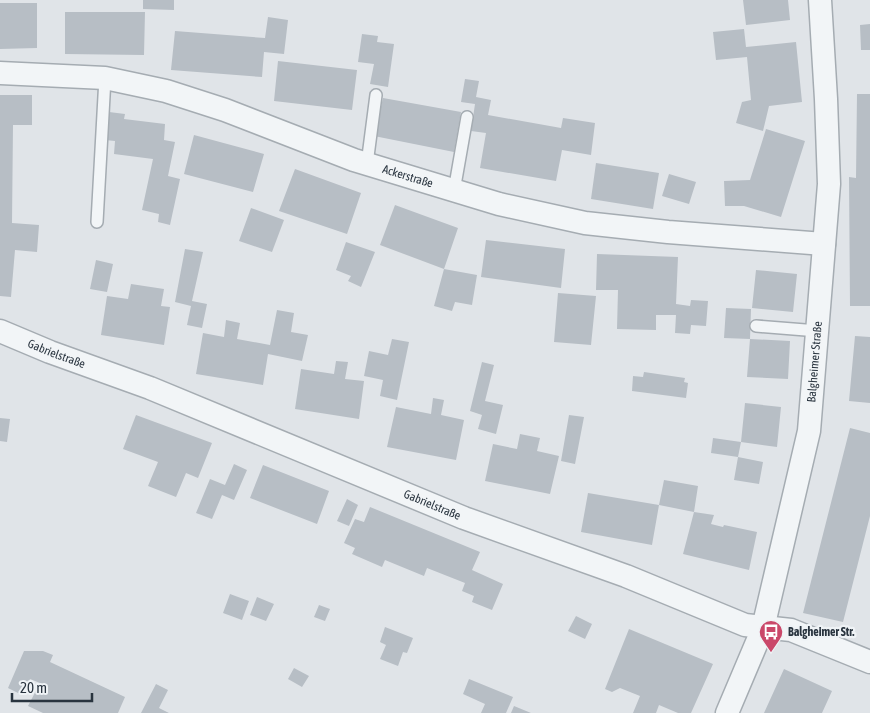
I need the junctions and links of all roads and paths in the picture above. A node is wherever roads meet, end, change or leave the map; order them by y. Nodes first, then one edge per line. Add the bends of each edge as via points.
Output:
1 (820, 0) edge
2 (0, 73) edge
3 (105, 78) junction
4 (376, 95) dead end
5 (467, 117) dead end
6 (367, 164) junction
7 (454, 191) junction
8 (97, 222) dead end
9 (824, 244) junction
10 (756, 326) dead end
11 (0, 331) edge
12 (818, 331) junction
13 (764, 628) junction
14 (870, 662) edge
15 (727, 713) edge

1 - 9 street, Balgheimer Straße via 829,184
2 - 3 street, Ackerstraße
3 - 6 street, Ackerstraße via 225,110
3 - 8 lane
4 - 6 lane
5 - 7 lane
6 - 7 street, Ackerstraße
7 - 9 street, Ackerstraße via 585,223
9 - 12 street, Balgheimer Straße
10 - 12 lane
11 - 13 street, Gabrielstraße via 150,388 464,518 626,576 745,625
12 - 13 street, Balgheimer Straße via 809,431
13 - 14 street, Gabrielstraße via 791,630
13 - 15 street, Balgheimer Straße

